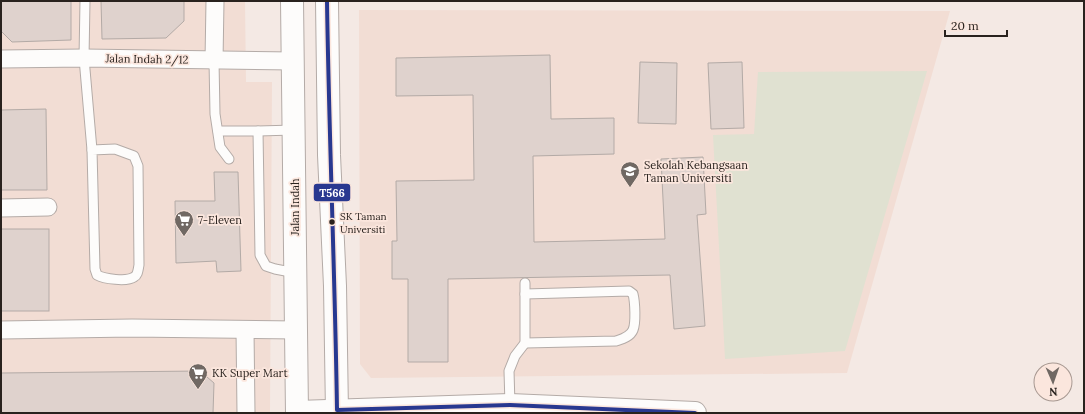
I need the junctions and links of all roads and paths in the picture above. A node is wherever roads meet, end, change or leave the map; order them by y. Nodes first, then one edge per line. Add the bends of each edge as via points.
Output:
1 (84, 1) edge
2 (215, 1) edge
3 (292, 1) edge
4 (327, 1) edge
5 (84, 58) junction
6 (1, 59) edge
7 (214, 61) junction
8 (293, 61) junction
9 (294, 130) junction
10 (218, 131) junction
11 (258, 131) junction
12 (92, 150) junction
13 (329, 155) junction
14 (295, 157) junction
15 (229, 159) dead end
16 (48, 207) dead end
17 (1, 208) edge
18 (296, 272) junction
19 (525, 283) dead end
20 (525, 294) junction
21 (1, 330) edge
22 (245, 330) junction
23 (297, 330) junction
24 (525, 343) junction
25 (510, 406) junction
26 (337, 412) edge
27 (246, 413) edge
28 (297, 413) edge
29 (696, 413) edge

1 - 5 lane
2 - 7 street
3 - 8 street, Jalan Indah
4 - 13 street
5 - 6 street, Jalan Indah 2/12
5 - 7 street, Jalan Indah 2/12
5 - 12 lane
7 - 8 street, Jalan Indah 2/12
7 - 10 lane via 215,114
8 - 9 street, Jalan Indah
9 - 11 lane
9 - 14 street, Jalan Indah
10 - 11 lane
10 - 15 lane via 220,147
11 - 18 lane via 260,255 266,266 275,270
12 - 12 lane via 114,149 127,153 134,156 138,166 139,265 138,273 133,278 106,279 96,272
13 - 14 street
13 - 26 street
14 - 18 street, Jalan Indah
16 - 17 street
18 - 23 street, Jalan Indah
19 - 20 lane
20 - 24 lane
20 - 24 lane via 629,290 633,294 634,311 632,331 626,338 616,341
21 - 22 street
22 - 23 street
22 - 27 street
23 - 28 street, Jalan Indah
24 - 25 lane via 515,356 509,371
25 - 26 street
25 - 29 street
26 - 28 street

